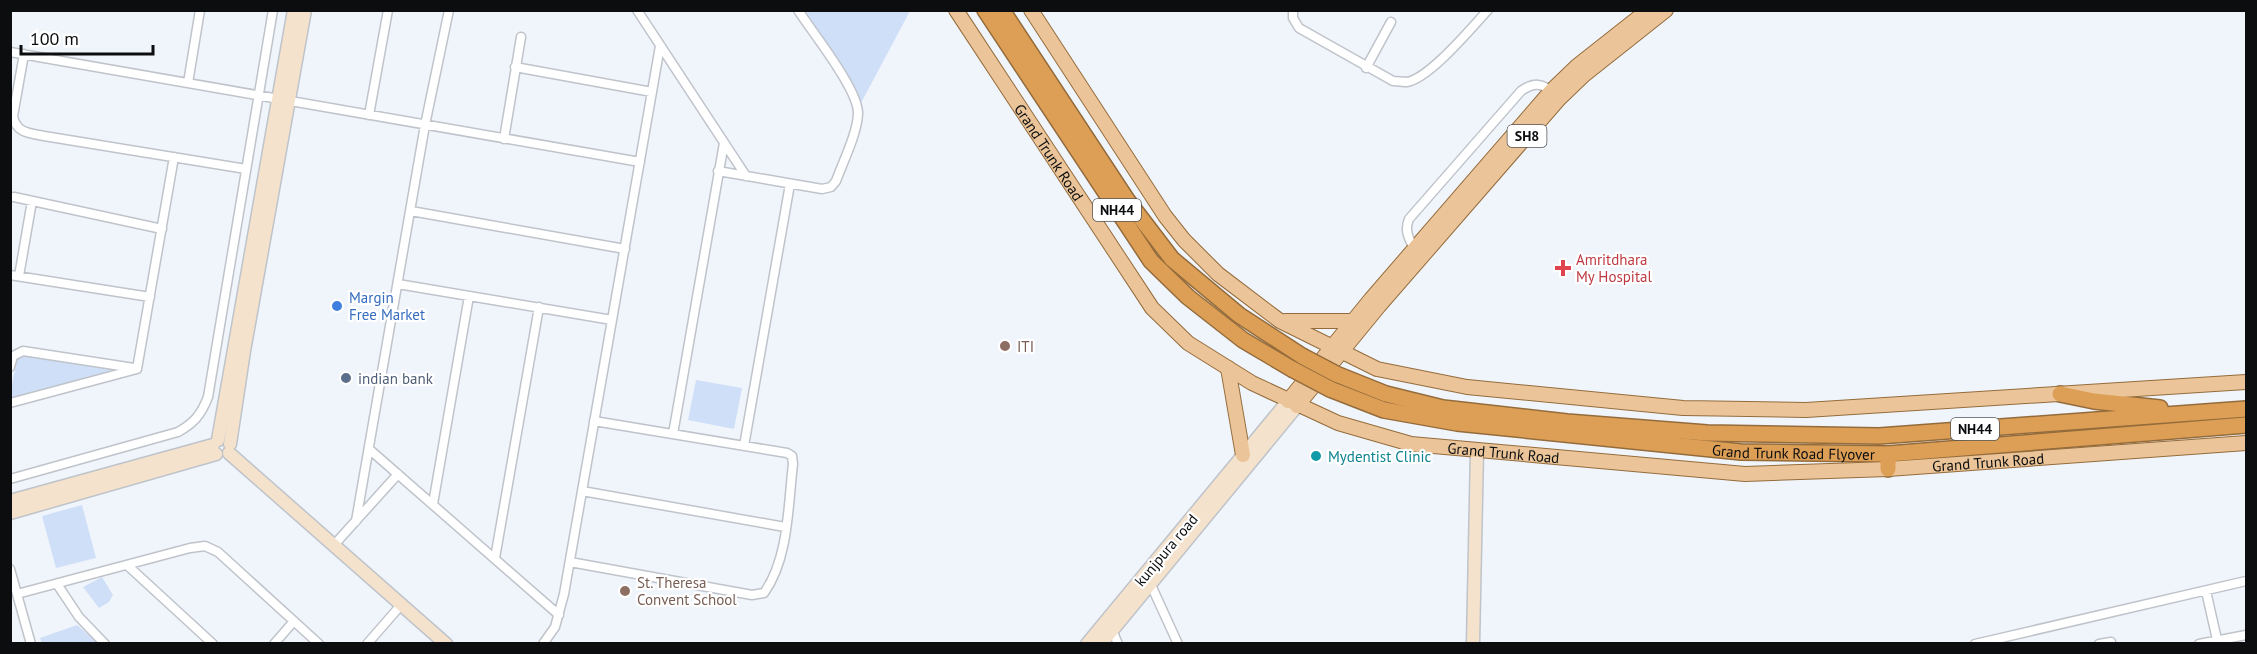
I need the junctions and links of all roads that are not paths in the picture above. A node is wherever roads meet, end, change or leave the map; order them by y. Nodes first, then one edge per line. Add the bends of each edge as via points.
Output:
1 (273, 10) edge
2 (294, 10) edge
3 (305, 10) edge
4 (388, 10) edge
5 (448, 10) edge
6 (638, 10) edge
7 (798, 10) edge
8 (957, 10) edge
9 (985, 10) edge
10 (1002, 10) edge
11 (1031, 10) edge
12 (1293, 10) edge
13 (1488, 10) edge
14 (1648, 10) edge
15 (1666, 10) edge
16 (198, 11) edge
17 (1391, 22) dead end
18 (521, 36) dead end
19 (660, 46) junction
20 (10, 52) edge
21 (24, 54) junction
22 (515, 67) junction
23 (1366, 68) junction
24 (188, 83) junction
25 (652, 92) junction
26 (1555, 95) junction
27 (259, 96) junction
28 (283, 100) junction
29 (369, 116) junction
30 (425, 125) junction
31 (504, 139) junction
32 (724, 143) junction
33 (174, 157) junction
34 (640, 162) junction
35 (246, 170) junction
36 (718, 171) junction
37 (746, 176) junction
38 (790, 184) junction
39 (14, 197) dead end
40 (32, 201) junction
41 (411, 211) junction
42 (162, 229) junction
43 (625, 249) junction
44 (1414, 249) junction
45 (15, 275) edge
46 (398, 284) junction
47 (469, 296) junction
48 (150, 297) junction
49 (539, 308) junction
50 (612, 320) junction
51 (1280, 321) junction
52 (1353, 321) junction
53 (1336, 350) junction
54 (10, 367) edge
55 (1228, 368) junction
56 (137, 369) junction
57 (2247, 382) edge
58 (2060, 394) junction
59 (10, 403) edge
60 (1293, 403) junction
61 (2247, 408) edge
62 (2189, 413) junction
63 (594, 421) junction
64 (2247, 426) edge
65 (673, 434) junction
66 (2247, 443) edge
67 (744, 446) junction
68 (221, 447) junction
69 (369, 449) junction
70 (1478, 450) junction
71 (1888, 454) junction
72 (1247, 458) junction
73 (1888, 469) junction
74 (398, 474) junction
75 (10, 480) edge
76 (582, 491) junction
77 (10, 501) edge
78 (433, 504) junction
79 (10, 513) edge
80 (356, 521) junction
81 (785, 527) junction
82 (334, 545) junction
83 (1167, 557) junction
84 (495, 558) junction
85 (570, 562) junction
86 (127, 566) junction
87 (10, 569) edge
88 (2247, 581) edge
89 (57, 584) junction
90 (1151, 585) junction
91 (2206, 591) junction
92 (17, 594) junction
93 (401, 605) junction
94 (560, 615) junction
95 (294, 621) junction
96 (1112, 630) junction
97 (2247, 635) edge
98 (2111, 642) dead end
99 (2218, 642) edge
100 (31, 644) edge
101 (105, 644) edge
102 (213, 644) edge
103 (274, 644) edge
104 (319, 644) edge
105 (367, 644) edge
106 (446, 644) edge
107 (543, 644) edge
108 (1087, 644) edge
109 (1101, 644) edge
110 (1118, 644) edge
111 (1178, 644) edge
112 (1473, 644) edge
113 (1975, 644) edge
114 (2099, 644) edge
115 (2199, 644) edge

1 - 27 street
2 - 28 street
3 - 28 street
4 - 29 street
5 - 30 street
6 - 19 street
7 - 38 street via 852,92 858,116 831,187
8 - 55 main road, Grand Trunk Road via 1152,308 1188,344
9 - 71 highway, Grand Trunk Road Flyover / NH44, bridge via 1151,261 1188,297 1243,340 1330,388 1384,410 1457,423 1741,452
10 - 62 highway, Grand Trunk Road Flyover / NH44, bridge via 1127,200 1172,258 1239,315 1302,356 1386,394 1443,408 1707,433 1879,436
11 - 51 main road via 1184,240 1218,274
12 - 23 street via 1299,28
13 - 23 street via 1421,76 1407,82 1393,81
14 - 26 main road, SH8 via 1577,66
15 - 26 main road, SH8
16 - 24 street
17 - 23 street
18 - 22 street
19 - 25 street
19 - 32 street
20 - 21 street
21 - 24 street
21 - 33 street via 13,116 19,130
22 - 25 street
22 - 31 street
24 - 27 street
25 - 34 street
26 - 44 main road, SH8
26 - 44 street via 1535,84 1521,91 1409,219 1407,234
26 - 53 main road, SH8
27 - 28 street
27 - 35 street
28 - 29 street
28 - 68 street via 234,411
29 - 30 street
30 - 31 street
30 - 41 street
31 - 34 street
32 - 36 street
32 - 37 street
33 - 35 street
33 - 42 street
34 - 43 street
35 - 75 street via 208,398 202,413 178,432
36 - 37 street
36 - 65 street
37 - 38 street
38 - 67 street
39 - 40 street
40 - 42 street
40 - 45 street
41 - 43 street
41 - 46 street
42 - 48 street
43 - 50 street
44 - 52 main road, SH8
45 - 48 street
46 - 47 street
46 - 69 street
47 - 49 street
47 - 78 street
48 - 56 street
49 - 50 street
49 - 84 street
50 - 63 street
51 - 52 main road
51 - 53 main road
52 - 53 main road, SH8
53 - 58 main road via 1377,369 1467,387 1683,408 1806,410
53 - 60 main road, SH8
54 - 56 street via 13,356 23,351
55 - 60 main road, Grand Trunk Road
55 - 72 main road
56 - 59 street
57 - 58 main road
58 - 62 highway
60 - 70 main road, Grand Trunk Road via 1338,423 1411,444
60 - 72 street, kunjpura road
61 - 62 highway, NH44
63 - 65 street
63 - 76 street
64 - 71 highway, Grand Trunk Road / NH44
65 - 67 street
66 - 73 main road, Grand Trunk Road
67 - 81 street via 792,456
68 - 77 street
68 - 79 street
68 - 82 street
69 - 74 street
69 - 80 street
70 - 73 main road, Grand Trunk Road via 1745,474
70 - 112 street
71 - 73 highway
72 - 83 street, kunjpura road
74 - 78 street
74 - 80 street
76 - 81 street
76 - 85 street
78 - 84 street
80 - 82 street
81 - 85 street via 773,581 764,593 752,595
82 - 93 street
83 - 90 street, kunjpura road
83 - 108 street, kunjpura road
84 - 94 street
85 - 94 street
86 - 89 street
86 - 95 street via 205,546 218,552
86 - 102 street
87 - 92 street
88 - 91 street
89 - 92 street
89 - 101 street via 79,617
90 - 96 street, kunjpura road
90 - 111 street
91 - 99 street
91 - 113 street
92 - 100 street
93 - 105 street
93 - 106 street
94 - 107 street
95 - 103 street
95 - 104 street
96 - 109 street, kunjpura road
96 - 110 street
97 - 99 street
98 - 114 street
99 - 115 street

